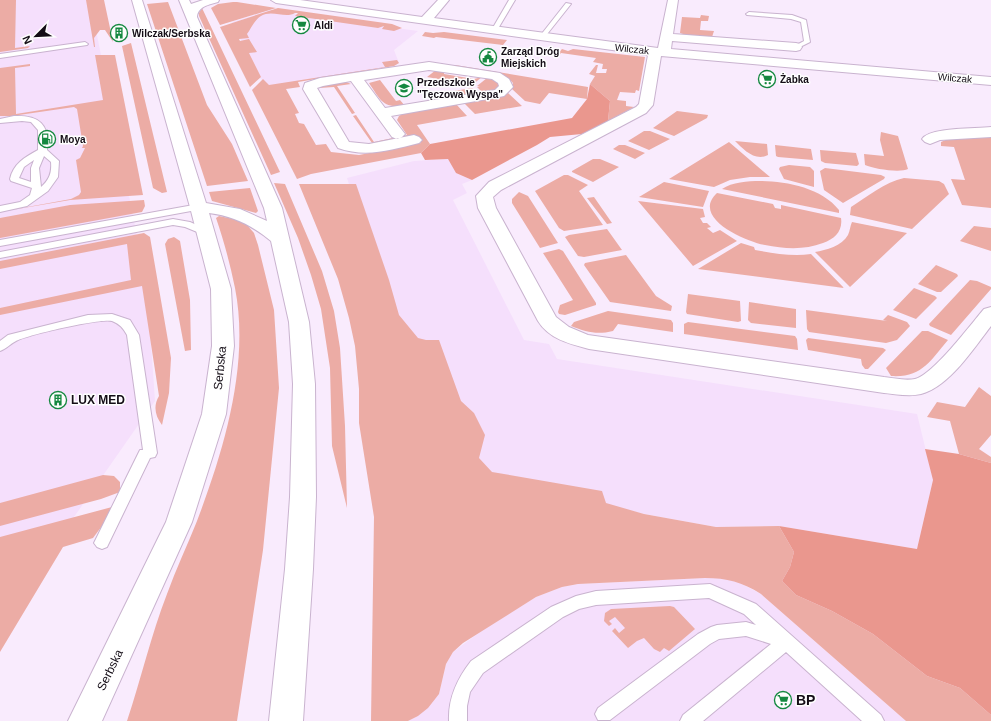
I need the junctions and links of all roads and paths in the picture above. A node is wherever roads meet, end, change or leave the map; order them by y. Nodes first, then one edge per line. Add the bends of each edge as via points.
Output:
1 (138, 0) edge
2 (184, 0) edge
3 (214, 0) edge
4 (276, 0) edge
5 (444, 0) edge
6 (512, 0) edge
7 (673, 0) edge
8 (568, 4) dead end
9 (749, 14) dead end
10 (191, 17) junction
11 (425, 21) junction
12 (494, 31) junction
13 (667, 36) junction
14 (542, 37) junction
15 (85, 44) dead end
16 (796, 47) joint
17 (659, 52) junction
18 (0, 56) edge
19 (355, 77) junction
20 (991, 81) edge
21 (382, 113) junction
22 (0, 121) edge
23 (991, 132) edge
24 (397, 134) dead end
25 (930, 139) dead end
26 (414, 140) dead end
27 (42, 151) junction
28 (35, 191) junction
29 (0, 208) edge
30 (203, 220) junction
31 (280, 239) junction
32 (0, 243) edge
33 (0, 255) edge
34 (991, 313) edge
35 (0, 347) edge
36 (102, 542) dead end
37 (786, 642) junction
38 (604, 714) dead end
39 (85, 721) edge
40 (286, 721) edge
41 (458, 721) edge
42 (689, 721) edge
43 (875, 721) edge

1 - 30 street, Serbska
2 - 10 street
3 - 10 street via 196,6
4 - 11 street, Wilczak
5 - 11 street
6 - 12 lane
7 - 13 street
8 - 14 lane
9 - 16 lane via 792,17 804,21 807,42
10 - 31 street via 273,208
11 - 12 street, Wilczak
12 - 14 street, Wilczak
13 - 16 street
13 - 17 street
14 - 17 street, Wilczak
15 - 18 lane
17 - 20 street, Wilczak
17 - 34 street via 646,105 641,110 495,186 484,196 486,208 554,328 589,342 911,387 922,386 940,374
19 - 21 street
19 - 21 street via 408,64 495,76 506,84 506,88 499,93
19 - 26 street via 314,83 310,86 343,145 362,150
21 - 24 street
22 - 27 lane via 25,118 37,122 43,131
23 - 25 street via 937,136
27 - 28 lane via 35,167
27 - 28 lane via 55,161 57,171 50,182
27 - 28 lane via 20,165 15,172 14,179
28 - 29 lane via 31,199 18,205
30 - 31 street via 218,208 262,224
30 - 32 lane
30 - 33 lane via 187,224 173,222
30 - 39 street, Serbska via 221,289 223,318 223,346 214,414 179,522
31 - 40 street via 299,322 304,391 299,570
35 - 36 lane via 12,338 88,318 112,317 126,323 133,335 148,454
37 - 38 lane via 746,629 717,632
37 - 41 lane via 750,609 710,591 587,599 556,612 477,667 460,695
37 - 42 lane
37 - 43 lane

